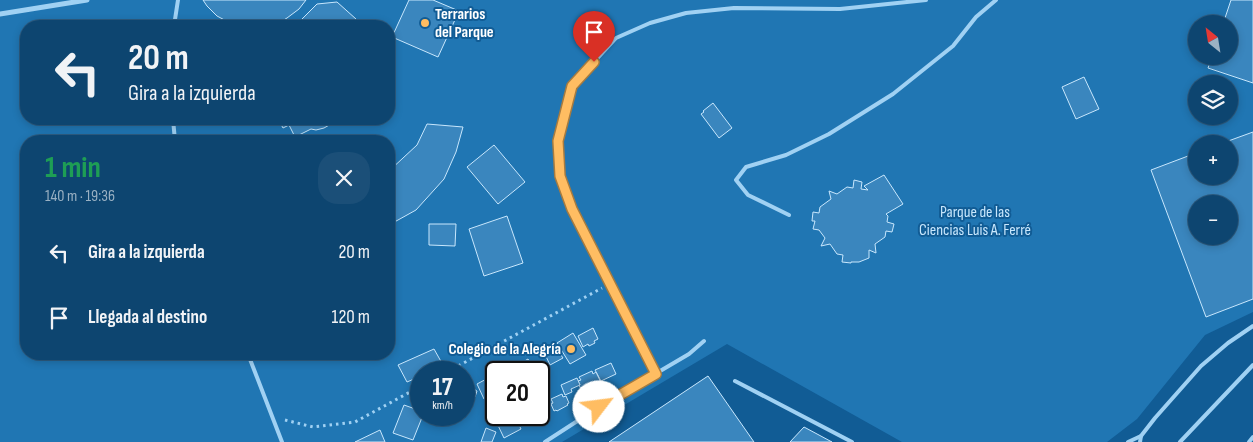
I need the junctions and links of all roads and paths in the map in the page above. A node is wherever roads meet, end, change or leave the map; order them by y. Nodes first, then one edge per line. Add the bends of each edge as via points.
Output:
1 (87, 0) edge
2 (178, 0) edge
3 (926, 0) edge
4 (996, 0) edge
5 (0, 14) edge
6 (175, 20) edge
7 (789, 215) dead end
8 (609, 284) junction
9 (1253, 326) edge
10 (704, 341) dead end
11 (250, 360) edge
12 (466, 361) edge
13 (1252, 366) edge
14 (656, 374) junction
15 (735, 381) dead end
16 (410, 392) edge
17 (273, 417) junction
18 (1141, 436) junction
19 (1253, 438) edge
20 (282, 442) edge
21 (545, 442) edge
22 (852, 442) edge
23 (1128, 442) edge
24 (1140, 442) edge
25 (1180, 442) edge
26 (1249, 442) edge

1 - 5 street
2 - 6 lane
3 - 8 lane via 840,9 734,8 686,13 650,23 616,38 572,86 558,141 560,176 572,209
4 - 7 lane via 976,17 953,46 893,94 829,134 786,154 746,167 736,180 748,195
8 - 12 path
8 - 14 lane
9 - 18 lane via 1201,366
10 - 14 lane
11 - 17 lane
13 - 25 lane
14 - 21 lane
15 - 22 lane
16 - 17 path via 355,422 313,427
17 - 20 lane
18 - 23 lane
18 - 24 lane
19 - 26 lane

